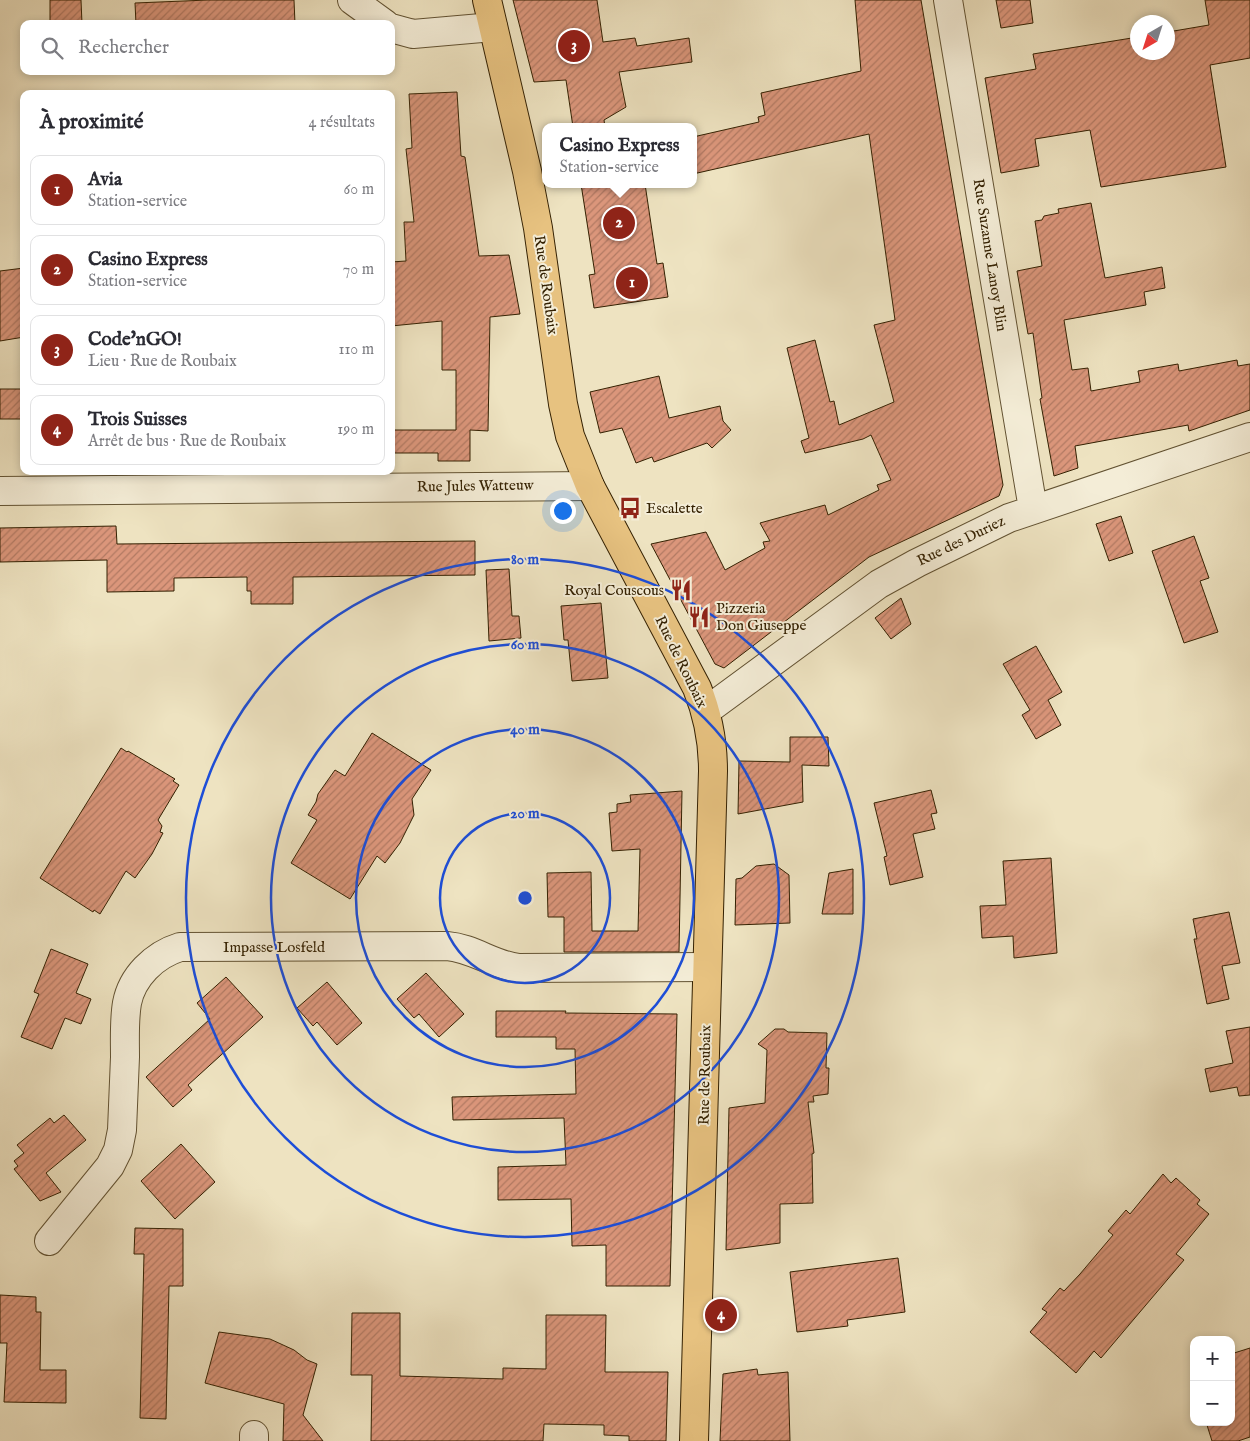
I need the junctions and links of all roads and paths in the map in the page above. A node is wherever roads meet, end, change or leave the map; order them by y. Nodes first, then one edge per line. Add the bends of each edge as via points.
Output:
1 (352, 0) edge
2 (486, 0) edge
3 (948, 0) edge
4 (380, 20) edge
5 (492, 27) junction
6 (395, 29) edge
7 (1250, 437) edge
8 (590, 486) junction
9 (0, 491) edge
10 (1033, 509) junction
11 (706, 711) junction
12 (707, 968) junction
13 (49, 1241) dead end
14 (694, 1441) edge

1 - 4 street
2 - 5 main road, Rue de Roubaix
3 - 10 street, Rue Suzanne Lanoy Blin
5 - 6 street via 413,34
5 - 8 main road, Rue de Roubaix via 518,127 538,228 566,422
7 - 10 street, Rue des Duriez
8 - 9 street, Rue Jules Watteuw
8 - 11 main road, Rue de Roubaix via 693,680
10 - 11 street, Rue des Duriez via 987,528 879,584
11 - 12 main road, Rue de Roubaix via 713,756
12 - 13 street, Impasse Losfeld via 518,968 447,946 180,947 170,950 154,960 139,976 127,1004 122,1130 115,1158
12 - 14 main road, Rue de Roubaix

